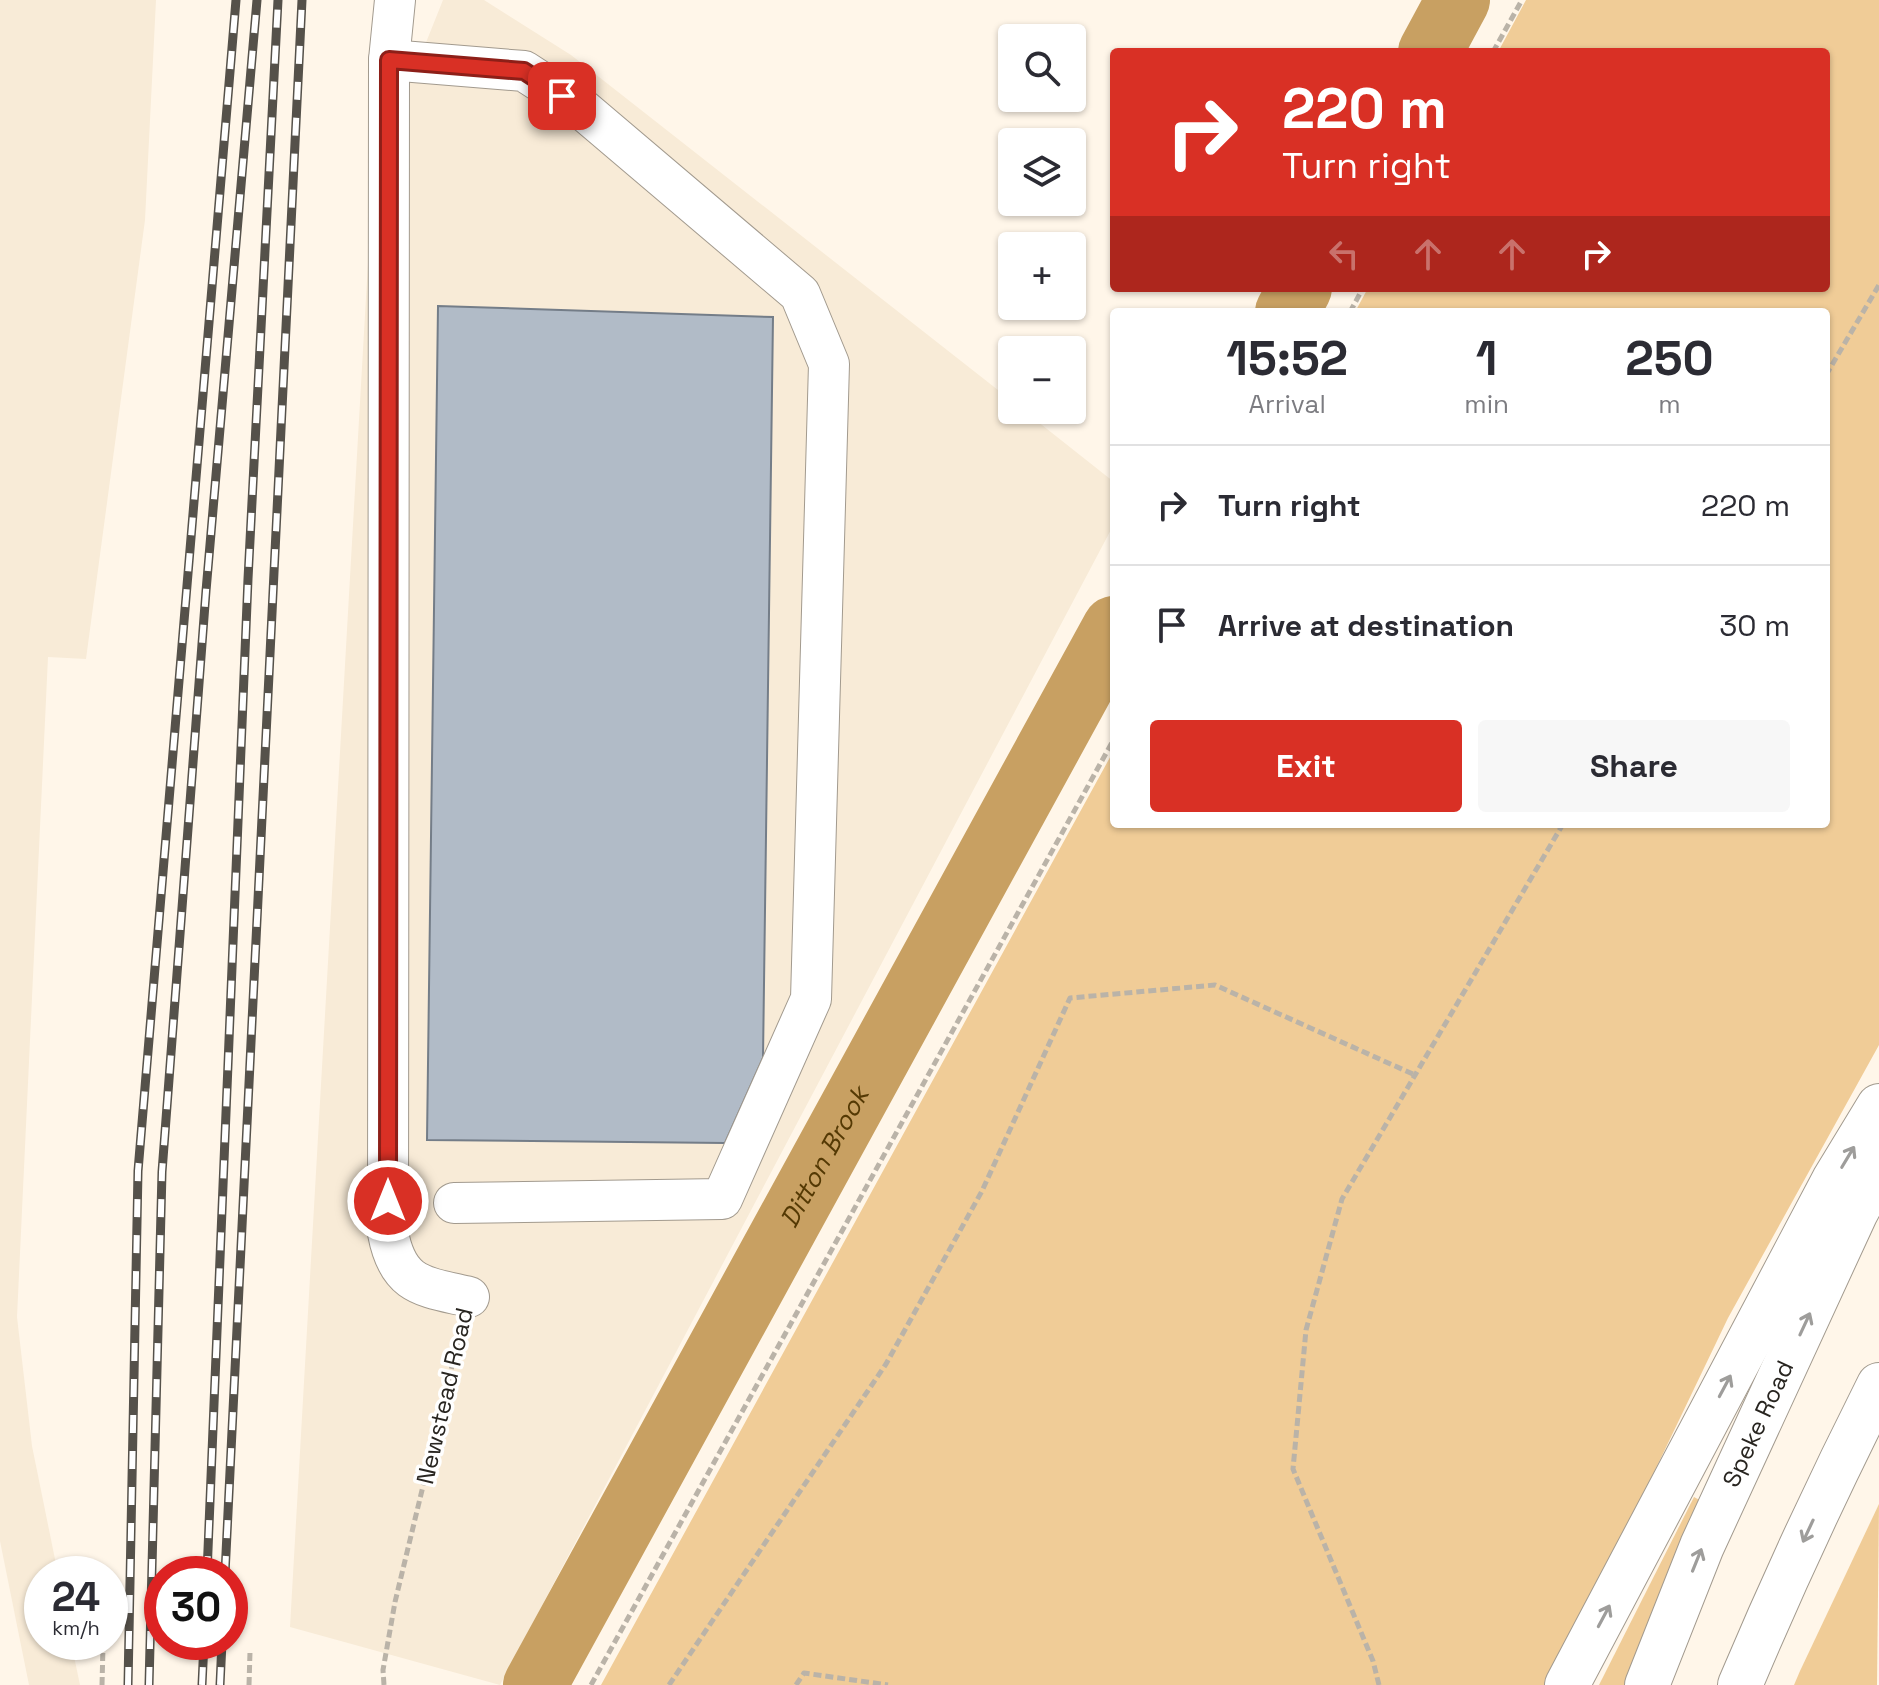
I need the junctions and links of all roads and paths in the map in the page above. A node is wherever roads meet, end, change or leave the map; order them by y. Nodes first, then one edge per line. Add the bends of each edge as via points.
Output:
1 (395, 0) edge
2 (1522, 0) edge
3 (1495, 48) edge
4 (389, 60) junction
5 (1879, 285) edge
6 (1830, 368) edge
7 (1110, 746) edge
8 (1561, 828) edge
9 (1415, 1075) junction
10 (1879, 1106) edge
11 (1879, 1169) edge
12 (454, 1203) dead end
13 (469, 1297) joint
14 (1879, 1385) edge
15 (1879, 1402) edge
16 (1834, 1473) junction
17 (250, 1652) dead end
18 (103, 1660) edge
19 (102, 1685) edge
20 (249, 1685) edge
21 (384, 1685) edge
22 (591, 1685) edge
23 (669, 1685) edge
24 (796, 1685) edge
25 (888, 1685) edge
26 (1379, 1685) edge
27 (1567, 1685) edge
28 (1647, 1685) edge
29 (1740, 1685) edge

1 - 4 street, Newstead Road
2 - 3 path
4 - 12 street via 524,71 581,108 800,294 829,364 811,999 722,1199
4 - 13 street, Newstead Road via 388,1233 392,1255 404,1274 426,1287
5 - 6 path
7 - 22 path
8 - 9 path
9 - 23 path via 1215,985 1070,998 982,1191 886,1364
9 - 26 path via 1342,1199 1306,1330 1293,1469
27 -> 10 highway via 1834,1180
28 -> 11 highway, Speke Road via 1702,1546
13 - 21 path, Newstead Road via 395,1602
14 - 16 highway
15 - 16 highway
16 -> 29 highway
17 - 20 path
18 - 19 path
24 - 25 path via 804,1673

